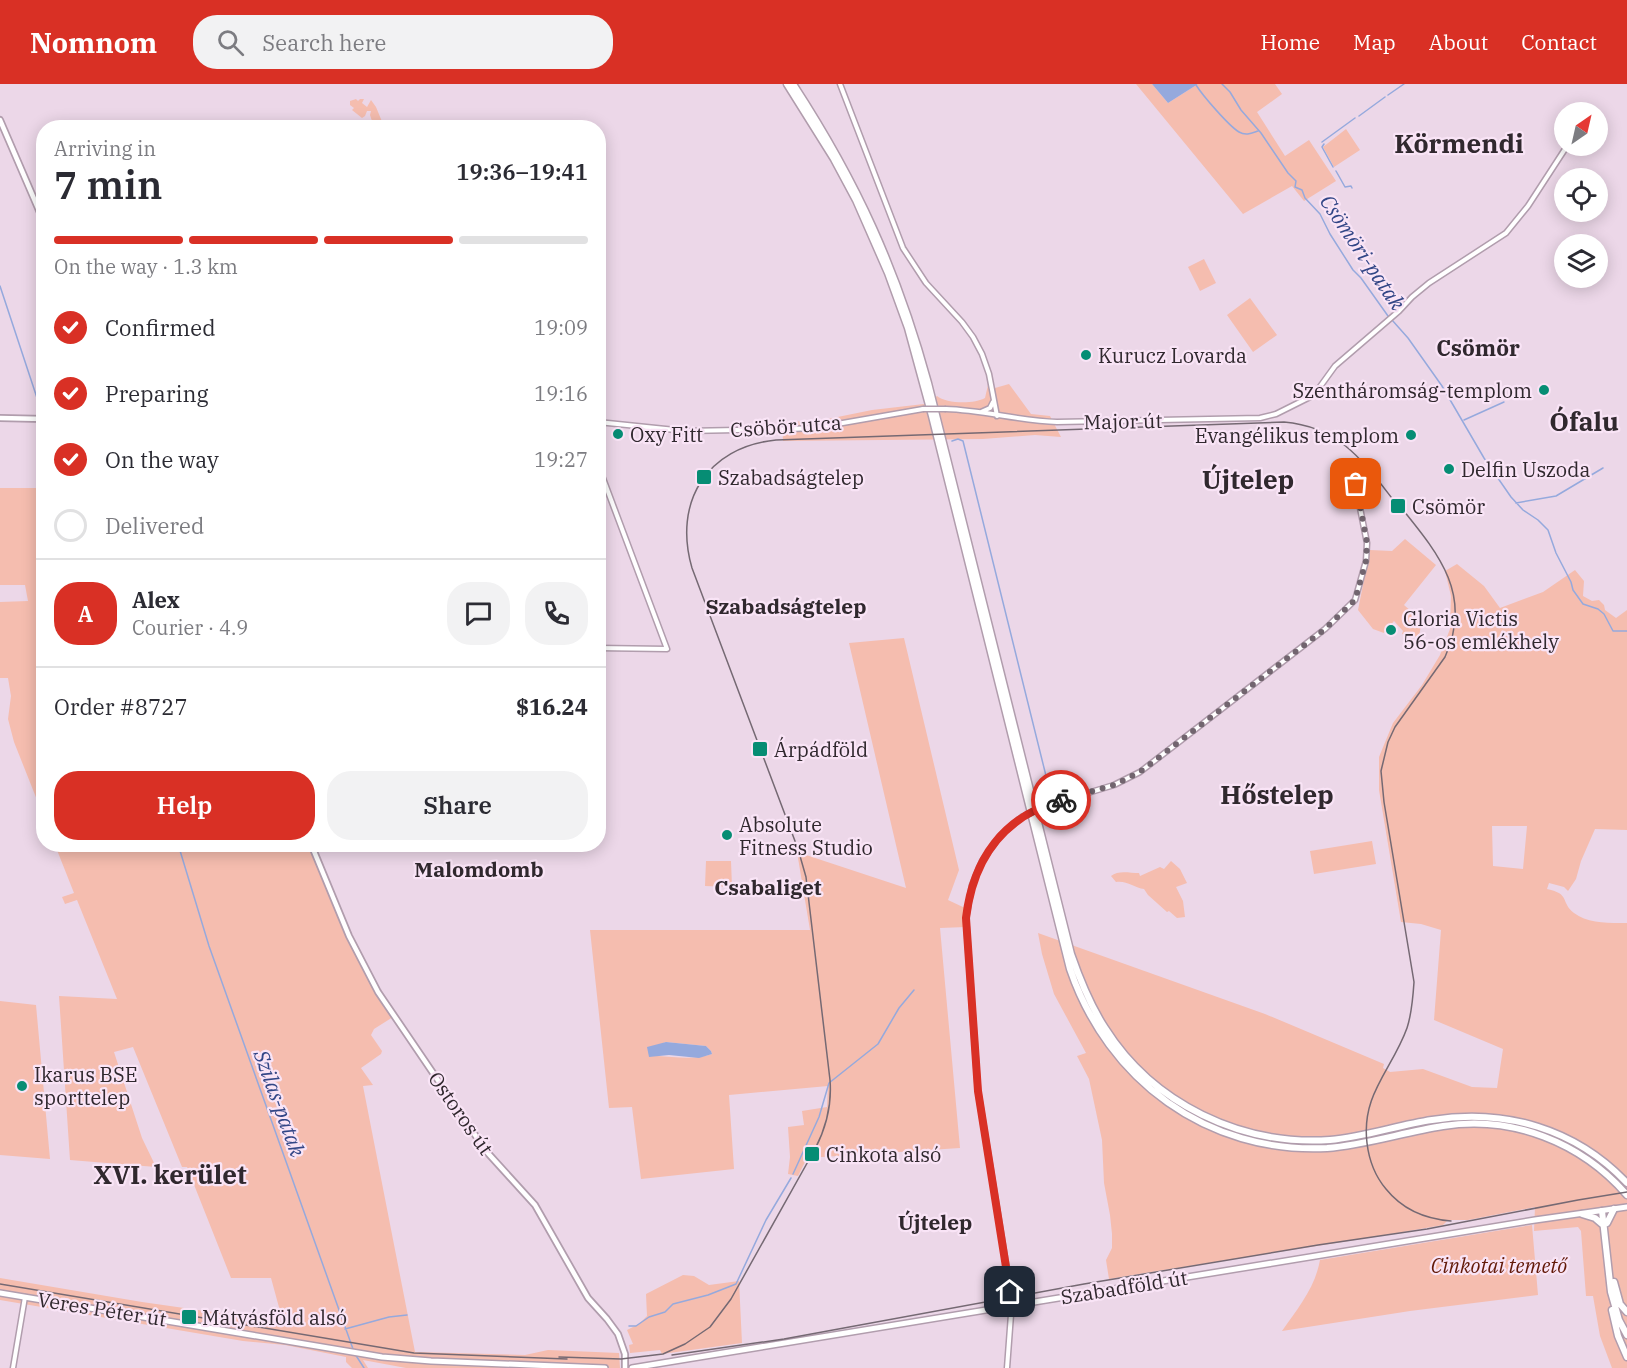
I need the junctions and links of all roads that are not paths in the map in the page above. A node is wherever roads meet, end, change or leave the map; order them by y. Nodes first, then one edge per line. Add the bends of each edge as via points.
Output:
1 (788, 84) edge
2 (793, 84) edge
3 (840, 84) edge
4 (0, 120) edge
5 (2, 133) edge
6 (1560, 156) edge
7 (36, 205) edge
8 (994, 399) junction
9 (979, 412) junction
10 (997, 416) junction
11 (871, 417) joint
12 (0, 418) edge
13 (36, 419) edge
14 (606, 423) edge
15 (1356, 478) dead end
16 (606, 487) edge
17 (606, 648) edge
18 (314, 852) edge
19 (1627, 1183) edge
20 (1627, 1195) edge
21 (1627, 1208) edge
22 (1616, 1209) junction
23 (1603, 1210) junction
24 (1582, 1214) junction
25 (1605, 1224) junction
26 (1612, 1290) junction
27 (0, 1293) edge
28 (25, 1297) junction
29 (1011, 1306) junction
30 (1627, 1312) edge
31 (1627, 1335) edge
32 (1627, 1357) edge
33 (14, 1368) edge
34 (605, 1368) edge
35 (625, 1368) edge
36 (632, 1368) edge
37 (1007, 1368) edge

1 - 20 highway via 856,201 901,306 1065,952 1084,1005 1110,1047 1167,1103 1194,1119 1246,1139 1279,1146 1326,1148 1445,1125 1502,1125 1541,1135 1569,1148 1603,1170
2 - 19 highway via 860,198 907,312 936,413 1066,934 1085,992 1112,1039 1138,1070 1165,1093 1202,1115 1242,1131 1313,1140 1456,1117 1507,1119 1569,1139
3 - 8 street via 903,248 926,283 973,337 984,360
4 - 5 main road
5 - 7 main road
6 - 10 street, Major út via 1506,233 1429,283 1335,366 1314,395 1270,417 1063,423
8 - 9 street via 990,408
8 - 10 street
9 - 10 street, Major út
9 - 11 street, Major út, bridge via 923,409
11 - 14 street, Csöbör utca via 814,428 700,431
12 - 13 main road
15 - 29 street, bridge via 1367,553 1352,605 1140,772 1114,785 1045,806 1023,818 1001,835 984,857 974,880 966,931 978,1091
16 - 17 street via 667,649
18 - 35 main road, Ostoros út via 349,936 378,992 486,1151 535,1205 588,1299 617,1332 625,1354
21 - 22 main road, Szabadföld út
22 - 23 main road, Szabadföld út
22 - 25 highway
23 - 24 main road, Szabadföld út
23 - 25 highway
24 - 25 highway
24 - 29 main road, Szabadföld út
25 - 26 highway
26 - 30 highway
26 - 31 highway
26 - 32 highway via 1616,1328
27 - 28 main road, Veres Péter út
28 - 33 street
28 - 34 main road, Veres Péter út via 424,1361
29 - 36 main road, Szabadföld út
29 - 37 street

